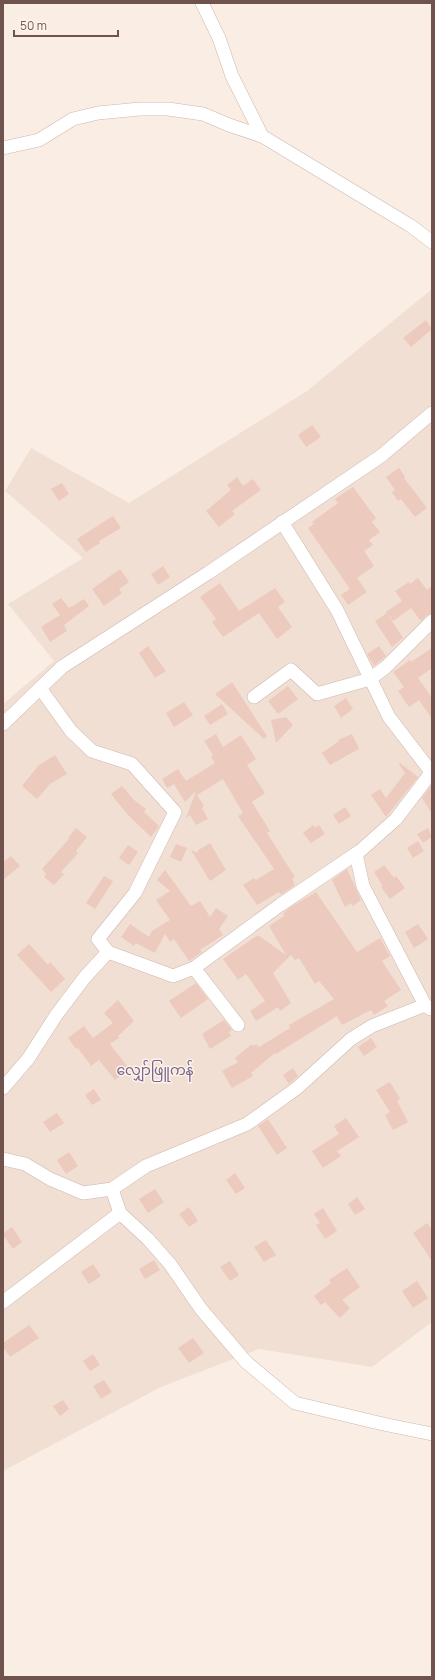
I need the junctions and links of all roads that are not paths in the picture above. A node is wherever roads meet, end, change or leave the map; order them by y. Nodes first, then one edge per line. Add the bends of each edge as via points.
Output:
1 (202, 3) edge
2 (262, 136) junction
3 (3, 148) edge
4 (432, 242) edge
5 (432, 413) edge
6 (282, 522) junction
7 (432, 621) edge
8 (370, 678) junction
9 (40, 688) junction
10 (254, 697) dead end
11 (3, 724) edge
12 (432, 773) edge
13 (356, 854) junction
14 (108, 952) junction
15 (194, 968) junction
16 (428, 1007) edge
17 (238, 1025) dead end
18 (3, 1088) edge
19 (3, 1159) edge
20 (112, 1189) junction
21 (120, 1213) junction
22 (3, 1302) edge
23 (432, 1434) edge

1 - 2 street via 219,38 232,76
2 - 3 street via 229,126 204,114 168,109 140,109 98,113 73,119 39,140
2 - 4 street via 411,226
5 - 6 street via 381,456
6 - 8 street via 337,610
6 - 9 street via 62,667
7 - 8 street via 386,667
8 - 10 street via 317,694 291,670
8 - 12 street via 389,717
9 - 11 street
9 - 14 street via 71,731 92,751 132,764 175,812 135,893 98,939
12 - 13 street via 396,819
13 - 15 street via 280,905
13 - 16 street via 363,886
14 - 15 street via 173,976
14 - 18 street via 85,977 28,1059
15 - 17 street
16 - 20 street via 372,1026 352,1039 297,1088 248,1124 146,1166
19 - 20 street via 25,1164 50,1179 83,1193
20 - 21 street
21 - 22 street
21 - 23 street via 170,1264 201,1309 246,1362 295,1403

